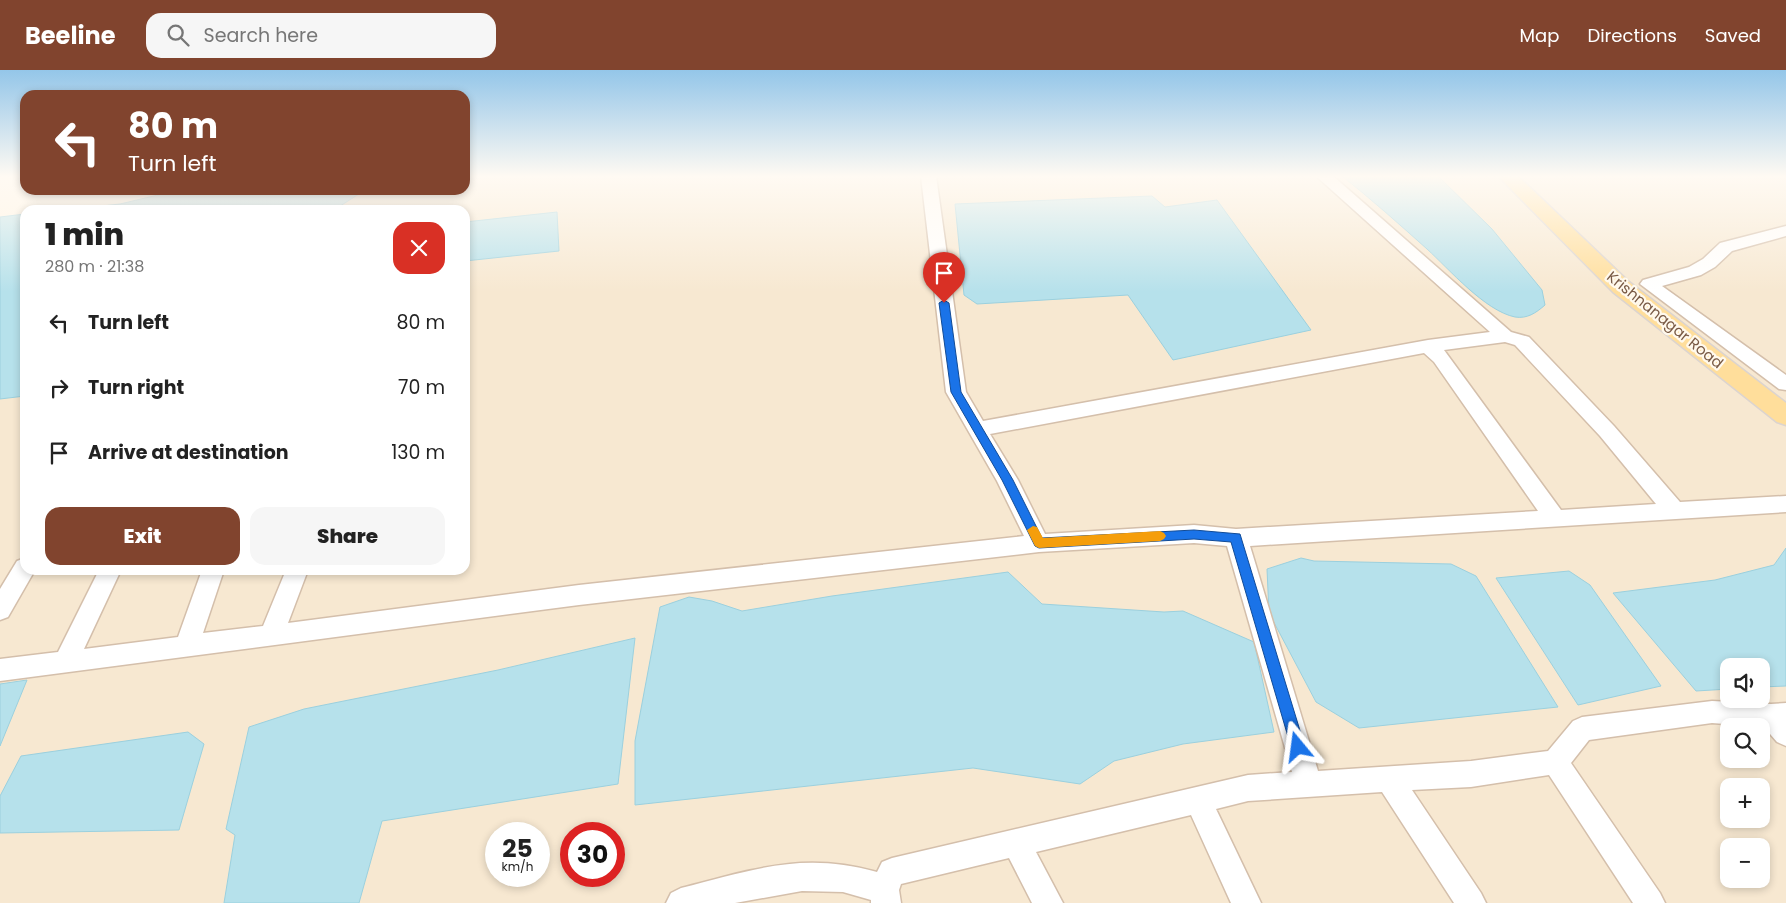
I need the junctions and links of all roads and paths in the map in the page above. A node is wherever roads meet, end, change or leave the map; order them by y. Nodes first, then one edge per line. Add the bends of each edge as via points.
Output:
1 (933, 215) edge
2 (1368, 215) edge
3 (1547, 215) edge
4 (1786, 231) edge
5 (1505, 336) junction
6 (1428, 346) junction
7 (1786, 384) edge
8 (1786, 416) edge
9 (977, 429) junction
10 (1786, 504) edge
11 (1675, 511) junction
12 (1555, 518) junction
13 (1236, 538) junction
14 (1039, 543) junction
15 (20, 575) edge
16 (108, 575) edge
17 (211, 575) edge
18 (295, 575) edge
19 (0, 610) edge
20 (272, 635) junction
21 (187, 646) junction
22 (65, 662) junction
23 (0, 670) edge
24 (1781, 722) edge
25 (1555, 762) junction
26 (1389, 780) junction
27 (1309, 785) junction
28 (1198, 800) junction
29 (1016, 843) junction
30 (885, 896) edge
31 (681, 903) edge
32 (1048, 903) edge
33 (1246, 903) edge
34 (1471, 903) edge
35 (1650, 903) edge

1 - 9 street via 956,392
2 - 5 street
3 - 8 main road, Krishnanagar Road via 1621,287
4 - 7 street via 1726,248 1709,264 1695,271 1649,284
5 - 6 street
5 - 11 street via 1522,341 1607,431
6 - 9 street
6 - 12 street via 1441,358
9 - 14 street
10 - 11 street
11 - 12 street
12 - 13 street
13 - 14 street via 1194,534
13 - 27 street
14 - 20 street via 579,595
15 - 19 street
16 - 22 street
17 - 21 street
18 - 20 street
20 - 21 street
21 - 22 street
22 - 23 street
24 - 25 street via 1712,712 1582,729
25 - 26 street via 1471,774
25 - 35 street
26 - 27 street
26 - 34 street
27 - 28 street via 1248,788
28 - 29 street
28 - 33 street
29 - 30 street via 892,872
29 - 32 street
30 - 31 street via 842,878 798,877 767,880

